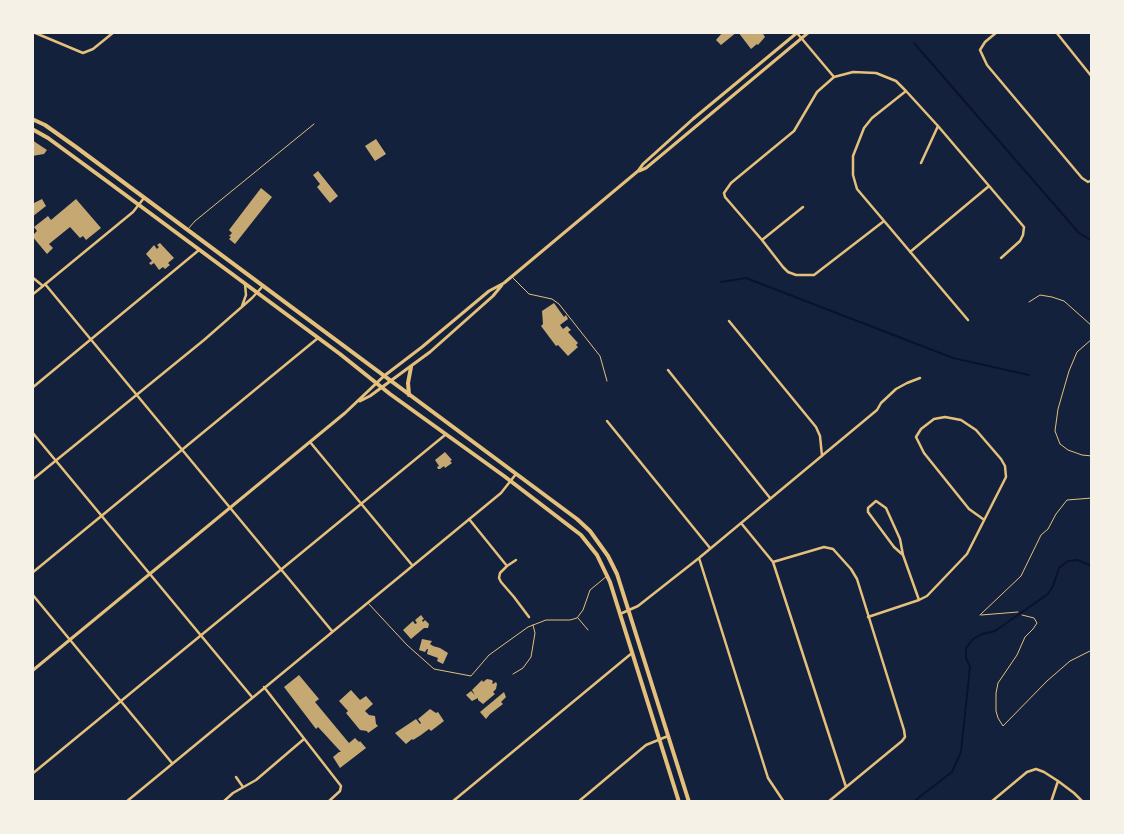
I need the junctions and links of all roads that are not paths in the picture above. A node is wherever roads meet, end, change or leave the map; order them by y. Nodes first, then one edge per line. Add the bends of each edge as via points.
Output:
1 (33, 32) edge
2 (114, 32) edge
3 (809, 32) edge
4 (996, 32) edge
5 (797, 33) edge
6 (1056, 33) edge
7 (802, 39) junction
8 (834, 77) junction
9 (1092, 77) edge
10 (906, 91) junction
11 (32, 119) edge
12 (314, 124) dead end
13 (938, 126) junction
14 (32, 129) edge
15 (921, 163) dead end
16 (638, 171) junction
17 (1092, 180) edge
18 (990, 186) junction
19 (144, 198) junction
20 (139, 205) junction
21 (802, 207) dead end
22 (884, 221) junction
23 (187, 230) junction
24 (762, 240) junction
25 (199, 250) junction
26 (910, 252) junction
27 (1001, 258) dead end
28 (511, 276) junction
29 (32, 277) edge
30 (504, 283) junction
31 (245, 284) junction
32 (44, 285) junction
33 (263, 286) junction
34 (257, 293) junction
35 (32, 295) edge
36 (242, 307) junction
37 (968, 320) dead end
38 (729, 321) dead end
39 (318, 338) junction
40 (91, 340) junction
41 (411, 367) junction
42 (668, 370) dead end
43 (384, 376) junction
44 (920, 378) dead end
45 (390, 381) junction
46 (607, 381) dead end
47 (376, 383) junction
48 (382, 387) junction
49 (32, 388) edge
50 (136, 395) junction
51 (409, 395) junction
52 (359, 401) junction
53 (607, 421) dead end
54 (32, 432) edge
55 (445, 435) junction
56 (310, 442) junction
57 (182, 450) junction
58 (822, 456) junction
59 (56, 461) junction
60 (516, 474) junction
61 (32, 480) edge
62 (510, 481) junction
63 (770, 498) junction
64 (361, 504) junction
65 (230, 508) junction
66 (102, 516) junction
67 (469, 519) junction
68 (984, 519) junction
69 (741, 523) junction
70 (710, 548) junction
71 (903, 555) junction
72 (699, 558) junction
73 (516, 560) dead end
74 (773, 562) junction
75 (412, 565) junction
76 (507, 566) junction
77 (281, 569) junction
78 (32, 573) edge
79 (150, 574) junction
80 (607, 576) junction
81 (32, 594) edge
82 (919, 600) junction
83 (367, 603) junction
84 (628, 611) junction
85 (620, 614) junction
86 (530, 617) dead end
87 (868, 617) junction
88 (577, 618) junction
89 (533, 624) junction
90 (588, 630) dead end
91 (332, 631) junction
92 (201, 635) junction
93 (71, 639) junction
94 (632, 653) junction
95 (32, 671) edge
96 (513, 674) dead end
97 (264, 687) junction
98 (252, 697) junction
99 (122, 701) junction
100 (668, 736) junction
101 (304, 739) junction
102 (659, 739) junction
103 (172, 763) junction
104 (32, 774) edge
105 (236, 777) dead end
106 (1058, 781) junction
107 (243, 787) junction
108 (846, 787) junction
109 (127, 801) edge
110 (223, 802) edge
111 (328, 802) edge
112 (452, 802) edge
113 (578, 802) edge
114 (679, 802) edge
115 (689, 802) edge
116 (784, 802) edge
117 (828, 802) edge
118 (991, 802) edge
119 (1051, 802) edge
120 (1083, 802) edge

1 - 2 street via 83,53 93,50
3 - 7 main road
4 - 17 street via 980,50 987,65 1082,178 1088,182
5 - 7 street
5 - 16 main road via 693,119
6 - 9 street
7 - 8 street
7 - 16 main road via 646,168
8 - 10 street via 853,72 876,73 896,81
8 - 24 street via 817,92 794,131 731,183 724,193
10 - 13 street
10 - 22 street via 872,118 864,128 853,156 857,189
11 - 19 main road via 51,129
12 - 23 lane
13 - 15 street
13 - 18 street
14 - 20 main road
16 - 28 main road
18 - 26 street
18 - 27 street via 1024,227 1020,241
19 - 20 street
19 - 23 main road
20 - 25 main road
20 - 32 street
21 - 24 street
22 - 24 street via 814,275 788,272
22 - 26 street
23 - 33 main road
25 - 31 main road
25 - 40 street
26 - 37 street
28 - 30 main road
28 - 46 lane via 529,294 552,299 559,304 600,356
29 - 32 street
30 - 41 main road via 468,320
30 - 43 main road
31 - 34 main road
31 - 36 street
32 - 35 street
32 - 40 street
33 - 34 street
33 - 43 main road
34 - 36 street
34 - 39 main road
36 - 50 street
38 - 58 street via 816,427
39 - 47 main road
39 - 57 street
40 - 49 street
40 - 50 street
41 - 45 main road
41 - 51 main road
42 - 63 street
43 - 45 main road
43 - 47 main road
44 - 58 street via 896,389 877,410
45 - 48 main road
45 - 51 main road
47 - 48 main road
47 - 52 main road
48 - 52 main road
48 - 55 main road
50 - 57 street
50 - 59 street
51 - 60 main road
52 - 56 main road
53 - 70 street
54 - 59 street
55 - 62 main road
55 - 64 street
56 - 64 street
56 - 65 main road
57 - 65 street
57 - 66 street
58 - 63 street
59 - 61 street
59 - 66 street
60 - 62 street
60 - 84 main road via 577,519 596,539 613,566
62 - 67 street via 501,493
62 - 80 main road via 581,535
63 - 69 street
64 - 75 street
64 - 77 street
65 - 77 street
65 - 79 main road
66 - 78 street
66 - 79 street
67 - 75 street
67 - 76 street
68 - 68 street via 1006,477 1005,466 976,430 961,420 934,419 916,437 924,454 970,509
68 - 82 street via 967,554 927,596
69 - 70 street
69 - 74 street
70 - 72 street
71 - 71 street via 868,512 876,501 886,508 900,539
71 - 82 street
72 - 84 street
72 - 116 street via 768,778
73 - 76 street
74 - 87 street via 824,547 833,549 857,579
74 - 108 street
75 - 83 street
76 - 86 street via 500,573 501,582
77 - 91 street
77 - 92 street
79 - 92 street
79 - 93 main road
80 - 85 main road
80 - 88 lane via 592,587
81 - 93 street
82 - 87 street
83 - 89 lane via 434,669 471,676 489,655
83 - 91 street
84 - 85 street
84 - 100 main road
85 - 94 main road
87 - 108 street via 905,737
88 - 89 lane
88 - 90 lane
89 - 96 lane via 535,633 531,657 524,668
91 - 97 street
92 - 98 street
92 - 99 street
93 - 95 main road
93 - 99 street
94 - 102 main road
94 - 112 street
97 - 98 street
97 - 101 street
98 - 103 street
99 - 103 street
99 - 104 street
100 - 102 street
100 - 115 main road
101 - 107 street via 256,780
101 - 111 street via 341,786
102 - 113 street via 646,745
102 - 114 main road
103 - 109 street
105 - 107 street
106 - 118 street via 1036,769 1027,772
106 - 119 street
106 - 120 street
107 - 110 street
108 - 117 street

